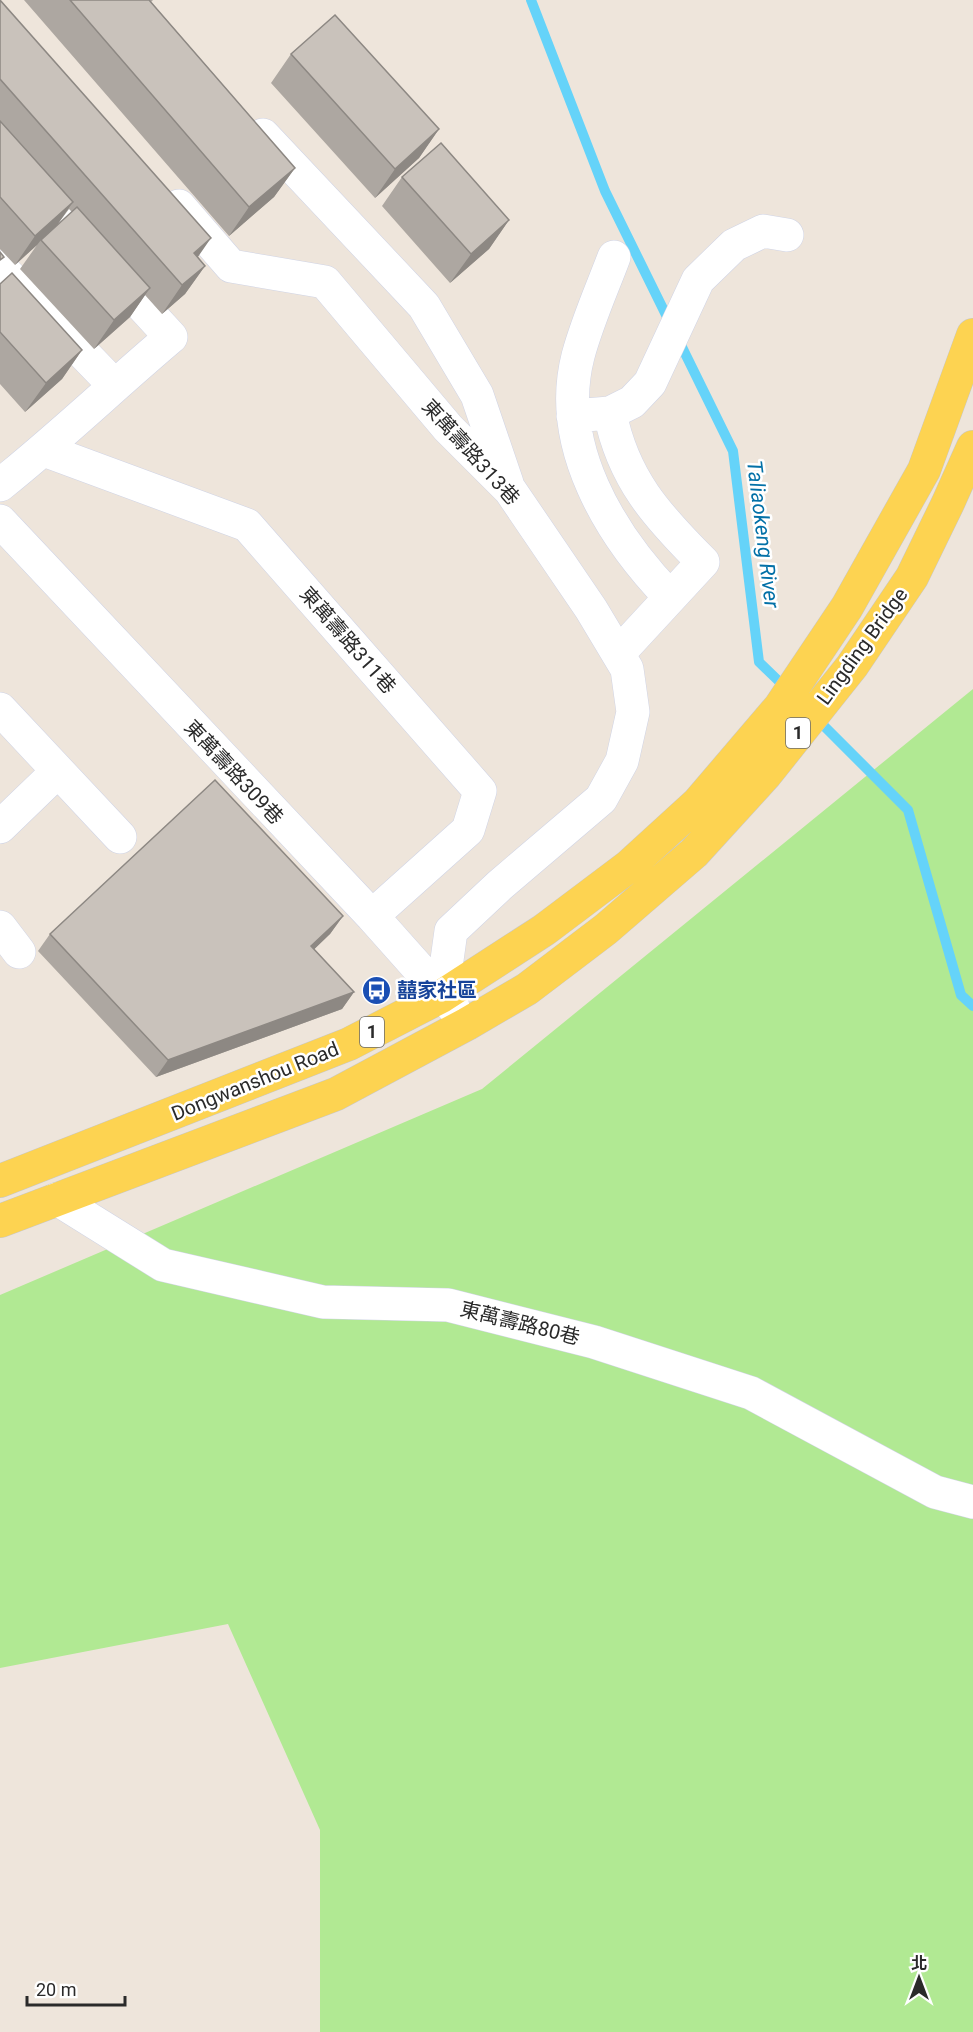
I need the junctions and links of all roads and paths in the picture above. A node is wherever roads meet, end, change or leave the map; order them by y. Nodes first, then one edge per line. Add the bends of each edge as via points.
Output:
1 (244, 114) edge
2 (0, 151) edge
3 (162, 187) edge
4 (787, 235) dead end
5 (614, 257) dead end
6 (0, 267) edge
7 (973, 335) edge
8 (114, 385) junction
9 (610, 413) junction
10 (573, 416) junction
11 (973, 447) edge
12 (44, 450) junction
13 (0, 485) edge
14 (510, 490) junction
15 (0, 521) edge
16 (670, 597) junction
17 (618, 654) junction
18 (0, 708) edge
19 (58, 771) junction
20 (698, 803) joint
21 (0, 827) edge
22 (120, 837) dead end
23 (372, 916) junction
24 (606, 929) joint
25 (442, 996) junction
26 (467, 1024) junction
27 (0, 1181) edge
28 (57, 1199) junction
29 (0, 1221) edge
30 (973, 1502) edge

1 - 14 street via 424,306 477,395
2 - 8 street via 171,337
3 - 14 street, 東萬壽路313巷 via 231,266 325,282 448,428
4 - 9 street via 763,231 734,246 698,280 650,383 632,402
5 - 10 street via 578,357
6 - 8 street
7 - 20 main road, Lingding Bridge / 1 via 924,470 847,607 780,707
8 - 12 street
9 - 10 street
9 - 16 street via 615,438 640,490 653,510 703,562
10 - 16 street via 589,478 612,522 646,572
11 - 24 main road, Lingding Bridge / 1 via 912,577 852,666 766,774 694,853
12 - 13 street
12 - 23 street, 東萬壽路311巷 via 247,525 480,791 468,830
14 - 17 street, 東萬壽路313巷
15 - 23 street, 東萬壽路309巷
16 - 17 street
17 - 25 street, 東萬壽路313巷 via 627,669 633,712 622,761 601,799 451,931
18 - 19 street
19 - 21 street
19 - 22 street
20 - 25 main road, Dongwanshou Road / 1 via 629,866 544,930
23 - 25 street, 東萬壽路309巷
24 - 26 main road, Dongwanshou Road / 1 via 527,989
25 - 26 street, 東萬壽路309巷
25 - 27 main road, Dongwanshou Road / 1 via 349,1044
26 - 28 main road, Dongwanshou Road / 1 via 336,1094
28 - 29 main road, Dongwanshou Road / 1
28 - 30 street, 東萬壽路80巷 via 163,1265 323,1302 448,1305 594,1342 751,1393 935,1491

